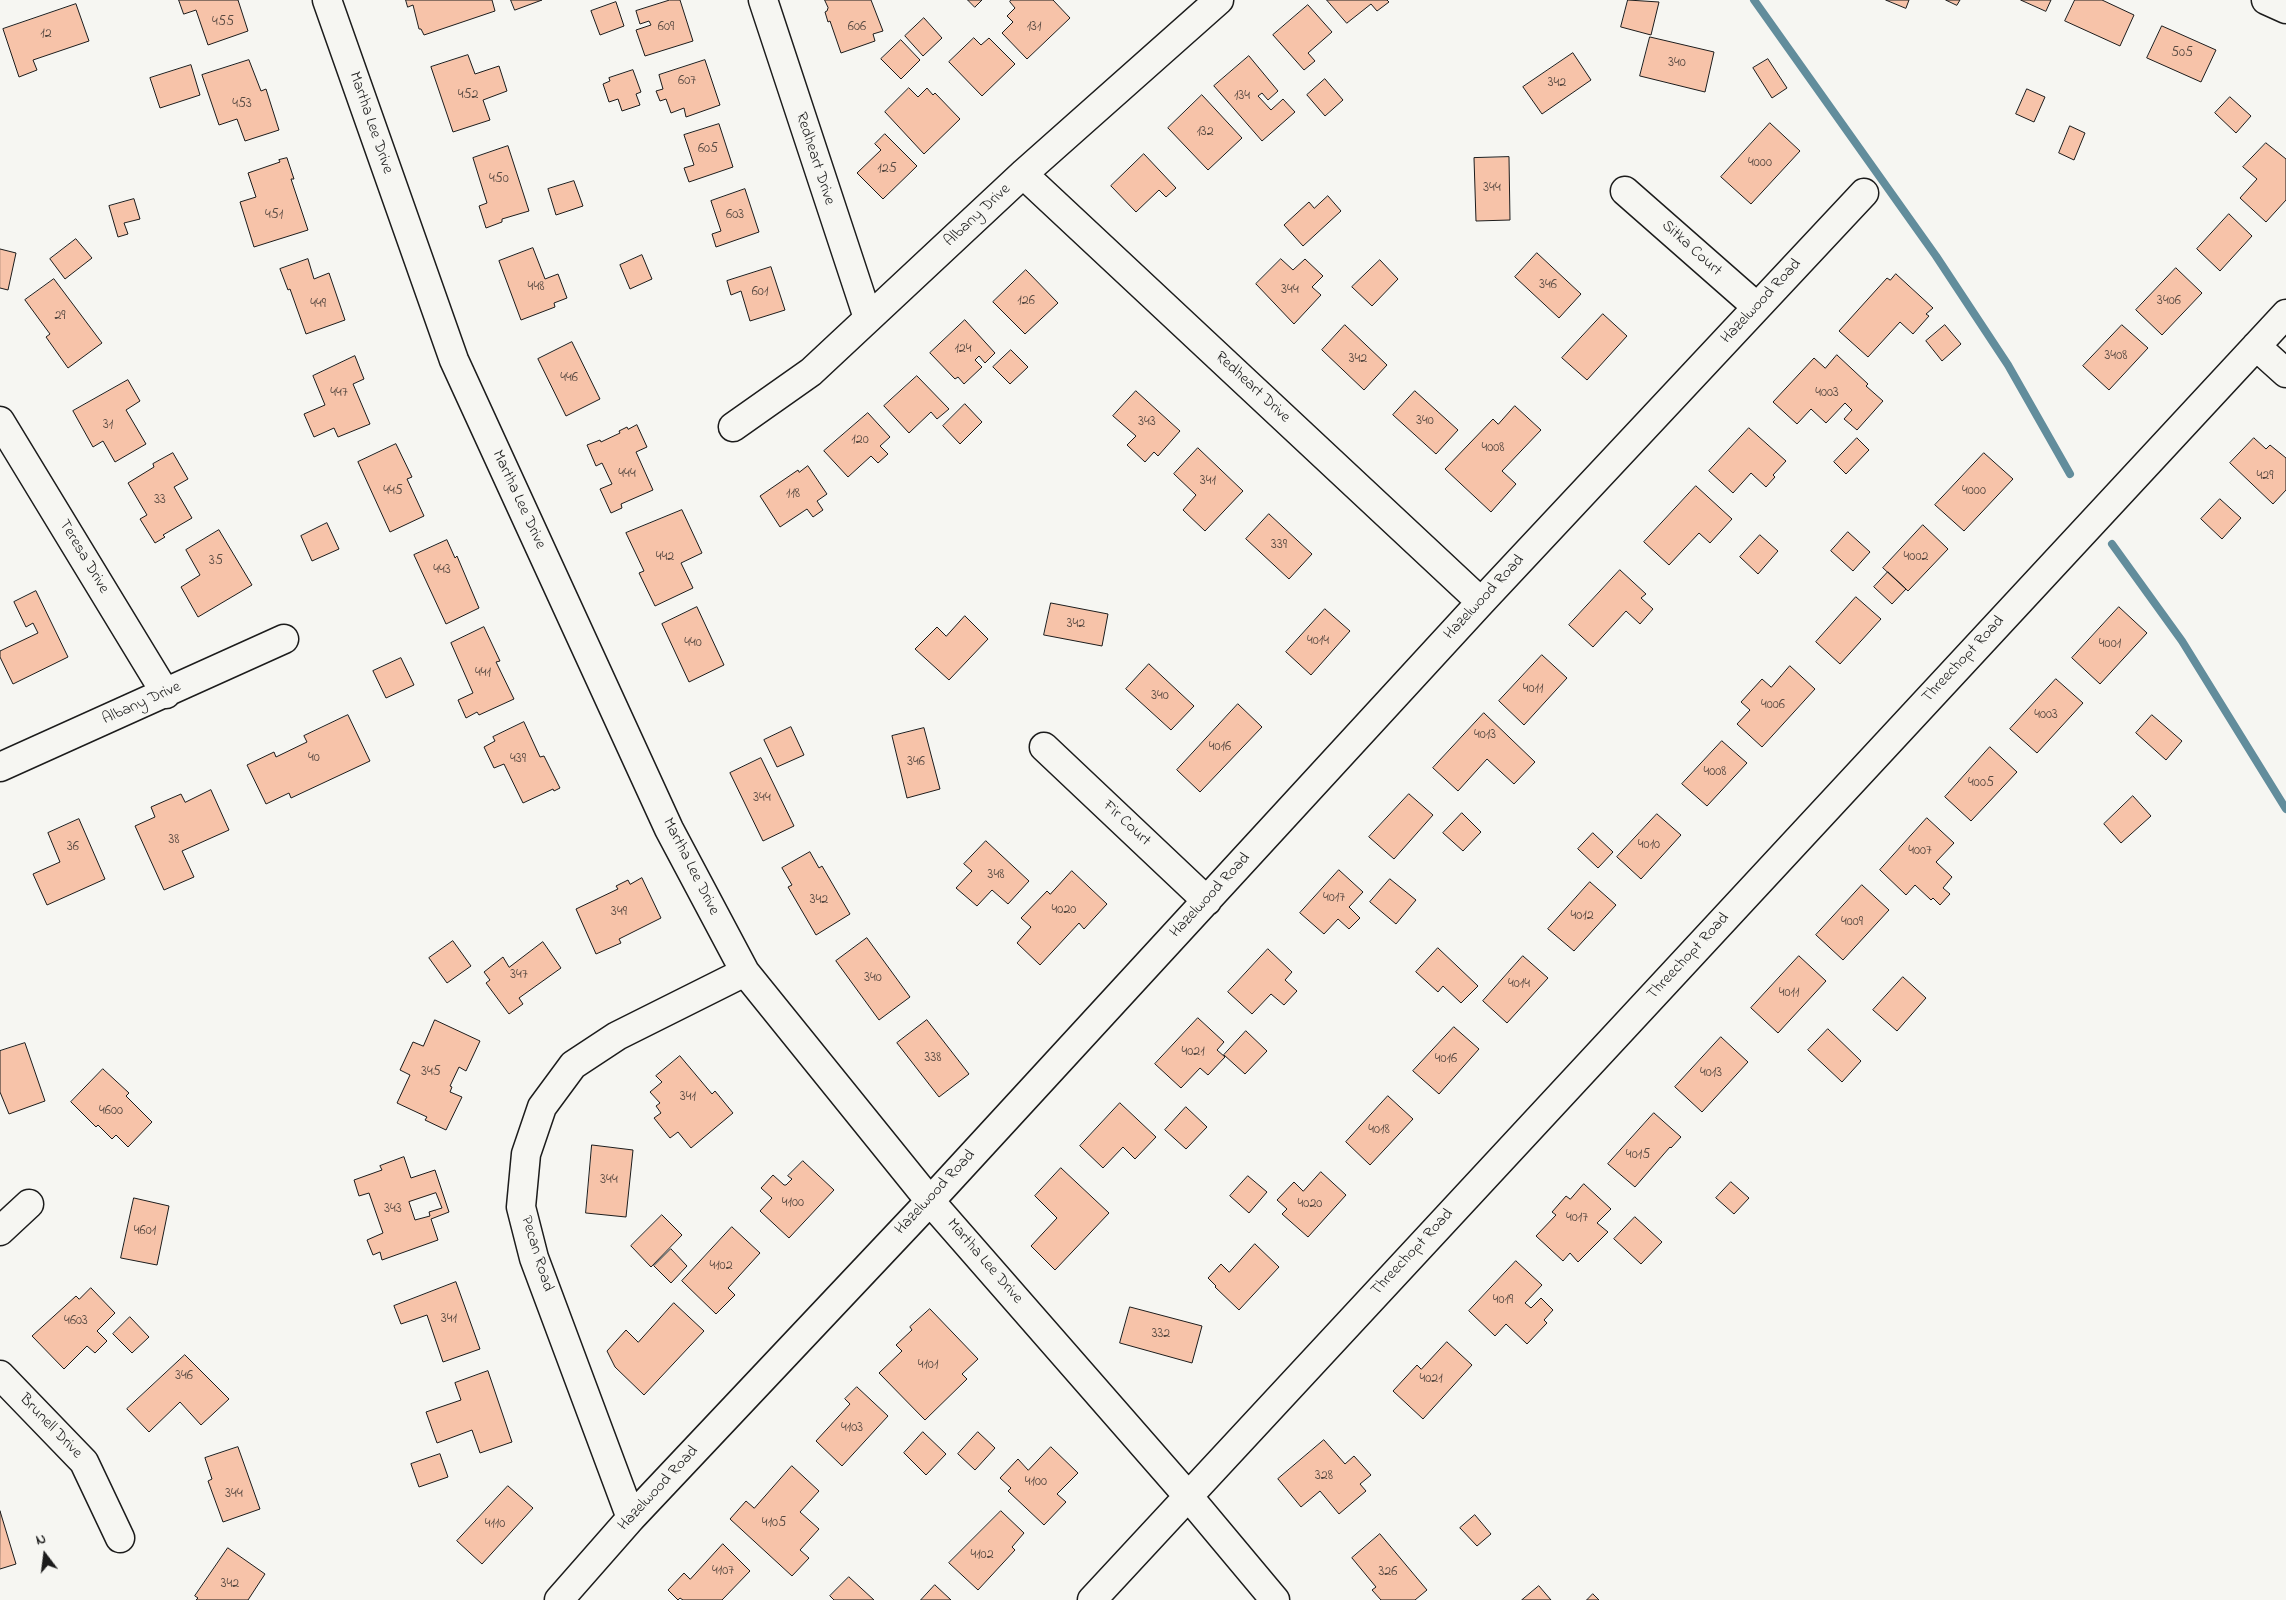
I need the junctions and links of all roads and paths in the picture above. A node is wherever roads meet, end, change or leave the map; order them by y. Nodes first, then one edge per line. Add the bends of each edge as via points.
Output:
1 (327, 0) edge
2 (763, 0) edge
3 (1219, 0) edge
4 (2266, 0) edge
5 (2286, 9) edge
6 (1023, 174) junction
7 (1625, 191) dead end
8 (1864, 193) dead end
9 (1756, 307) junction
10 (2286, 314) edge
11 (868, 318) junction
12 (2256, 346) junction
13 (2286, 373) edge
14 (0, 421) edge
15 (733, 427) dead end
16 (1481, 602) junction
17 (284, 640) dead end
18 (166, 694) junction
19 (1044, 747) dead end
20 (0, 767) edge
21 (1207, 901) junction
22 (745, 972) junction
23 (930, 1201) junction
24 (29, 1204) dead end
25 (0, 1231) edge
26 (0, 1374) edge
27 (1188, 1496) junction
28 (631, 1518) junction
29 (120, 1538) dead end
30 (559, 1600) edge
31 (1092, 1600) edge
32 (1275, 1600) edge

1 - 22 street, Martha Lee Drive via 454,360 669,829
2 - 11 street, Redheart Drive
3 - 6 street, Albany Drive
4 - 5 street
6 - 11 street, Albany Drive
6 - 16 street, Redheart Drive
7 - 9 street, Sitka Court
8 - 9 street, Hazelwood Road
9 - 16 street, Hazelwood Road
10 - 12 street, Threechopt Road
11 - 15 street, Albany Drive via 811,372
12 - 13 street
12 - 27 street, Threechopt Road
14 - 18 street, Teresa Drive
16 - 21 street, Hazelwood Road
17 - 18 street, Albany Drive
18 - 20 street, Albany Drive
19 - 21 street, Fir Court
21 - 23 street, Hazelwood Road
22 - 23 street, Martha Lee Drive
22 - 28 street, Pecan Road via 617,1036 573,1065 542,1107 526,1154 521,1207 534,1258
23 - 27 street, Martha Lee Drive
23 - 28 street, Hazelwood Road
24 - 25 street
26 - 29 street, Brunell Drive via 84,1462
27 - 31 street, Threechopt Road
27 - 32 street, Martha Lee Drive
28 - 30 street, Hazelwood Road

